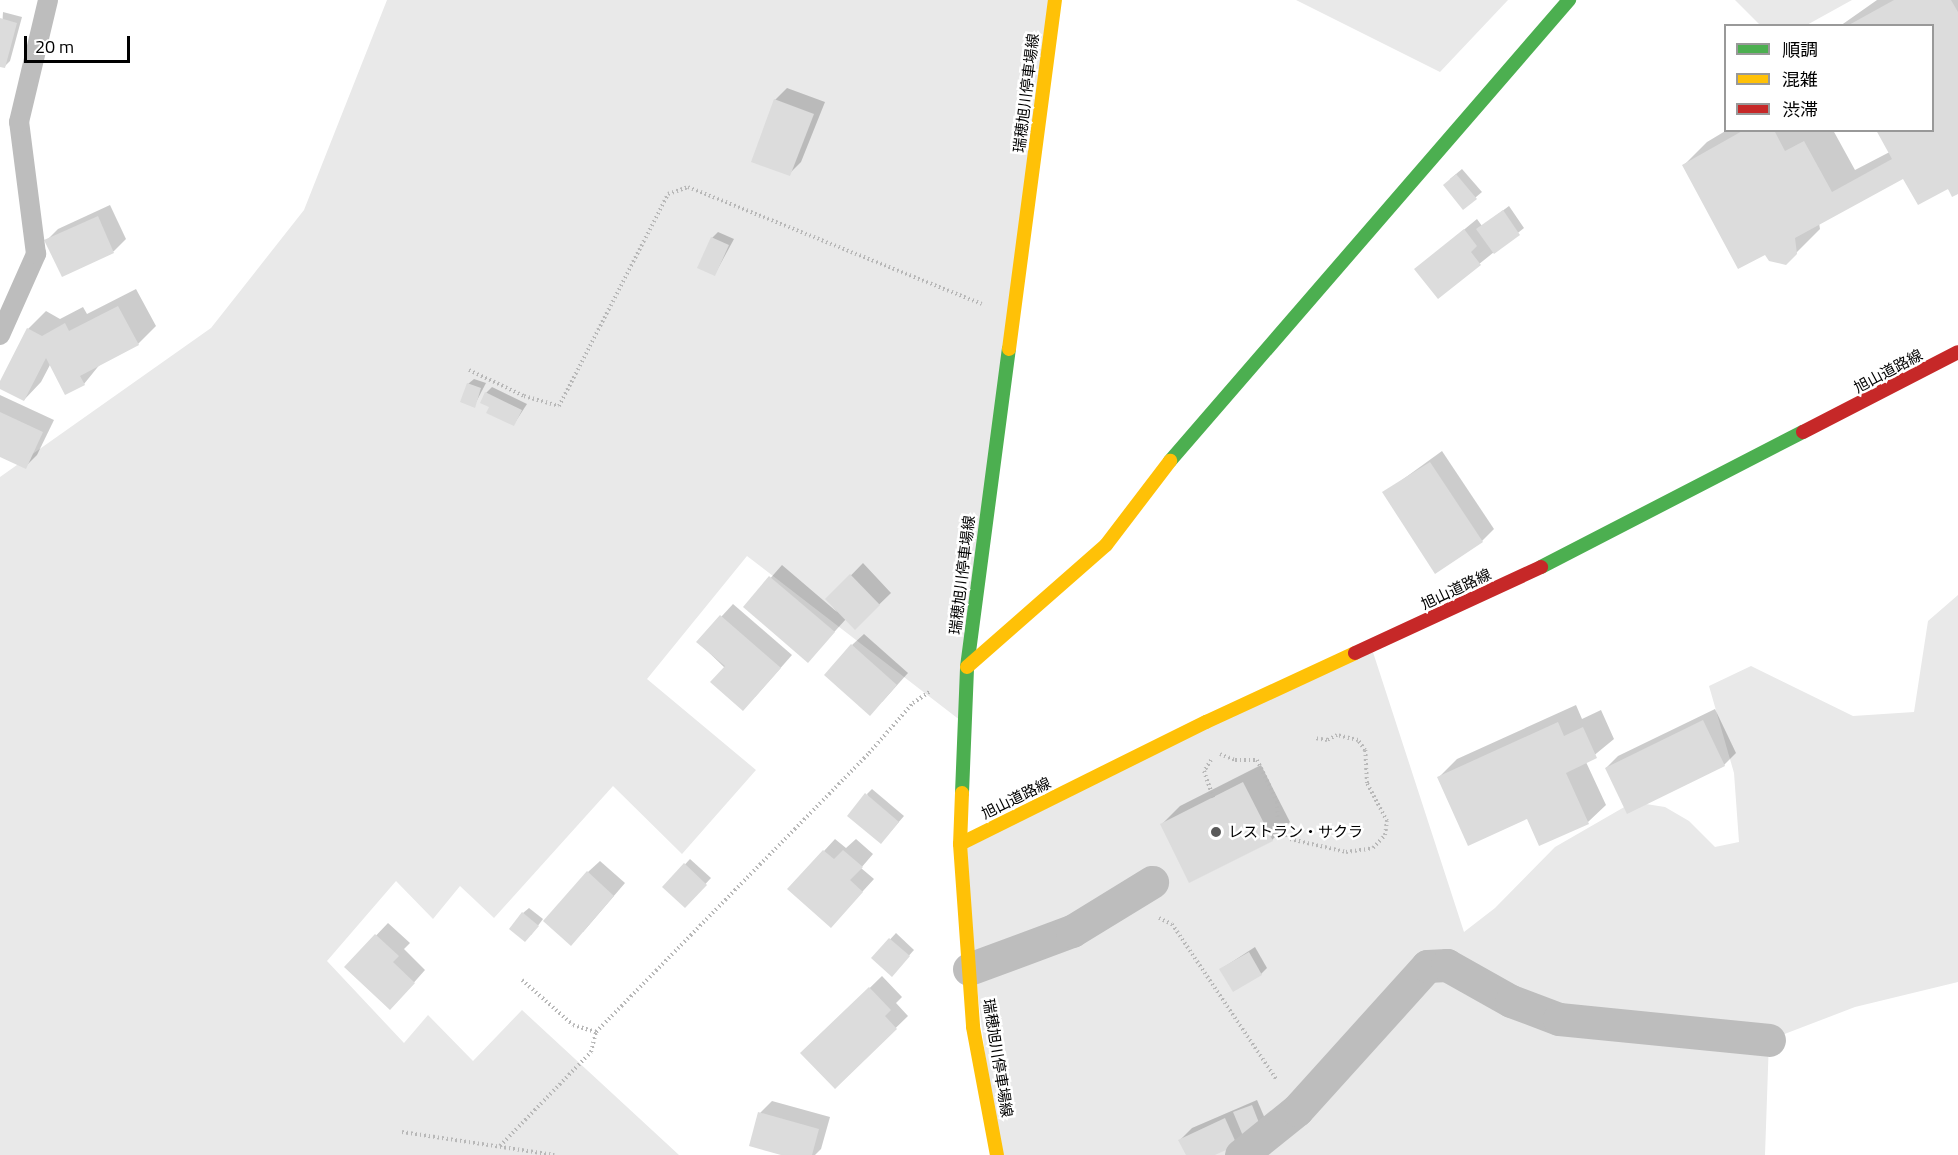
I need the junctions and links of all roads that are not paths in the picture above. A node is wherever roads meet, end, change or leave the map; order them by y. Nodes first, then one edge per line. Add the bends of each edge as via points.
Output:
1 (48, 0) edge
2 (1055, 0) edge
3 (1569, 0) edge
4 (0, 335) edge
5 (1958, 352) edge
6 (967, 667) junction
7 (960, 844) junction
8 (1152, 882) dead end
9 (969, 969) junction
10 (1769, 1040) dead end
11 (997, 1155) edge
12 (1240, 1155) edge

1 - 4 lane via 19,122 36,254
2 - 6 street, 瑞穂旭川停車場線
3 - 6 street via 1220,408 1188,438 1106,545
5 - 7 street, 旭山道路線 via 1530,573 1206,722
6 - 7 street, 瑞穂旭川停車場線
7 - 9 street, 瑞穂旭川停車場線
8 - 9 street via 1072,931
9 - 11 street, 瑞穂旭川停車場線 via 973,1027
10 - 12 street via 1559,1020 1511,1001 1447,965 1427,966 1297,1110

